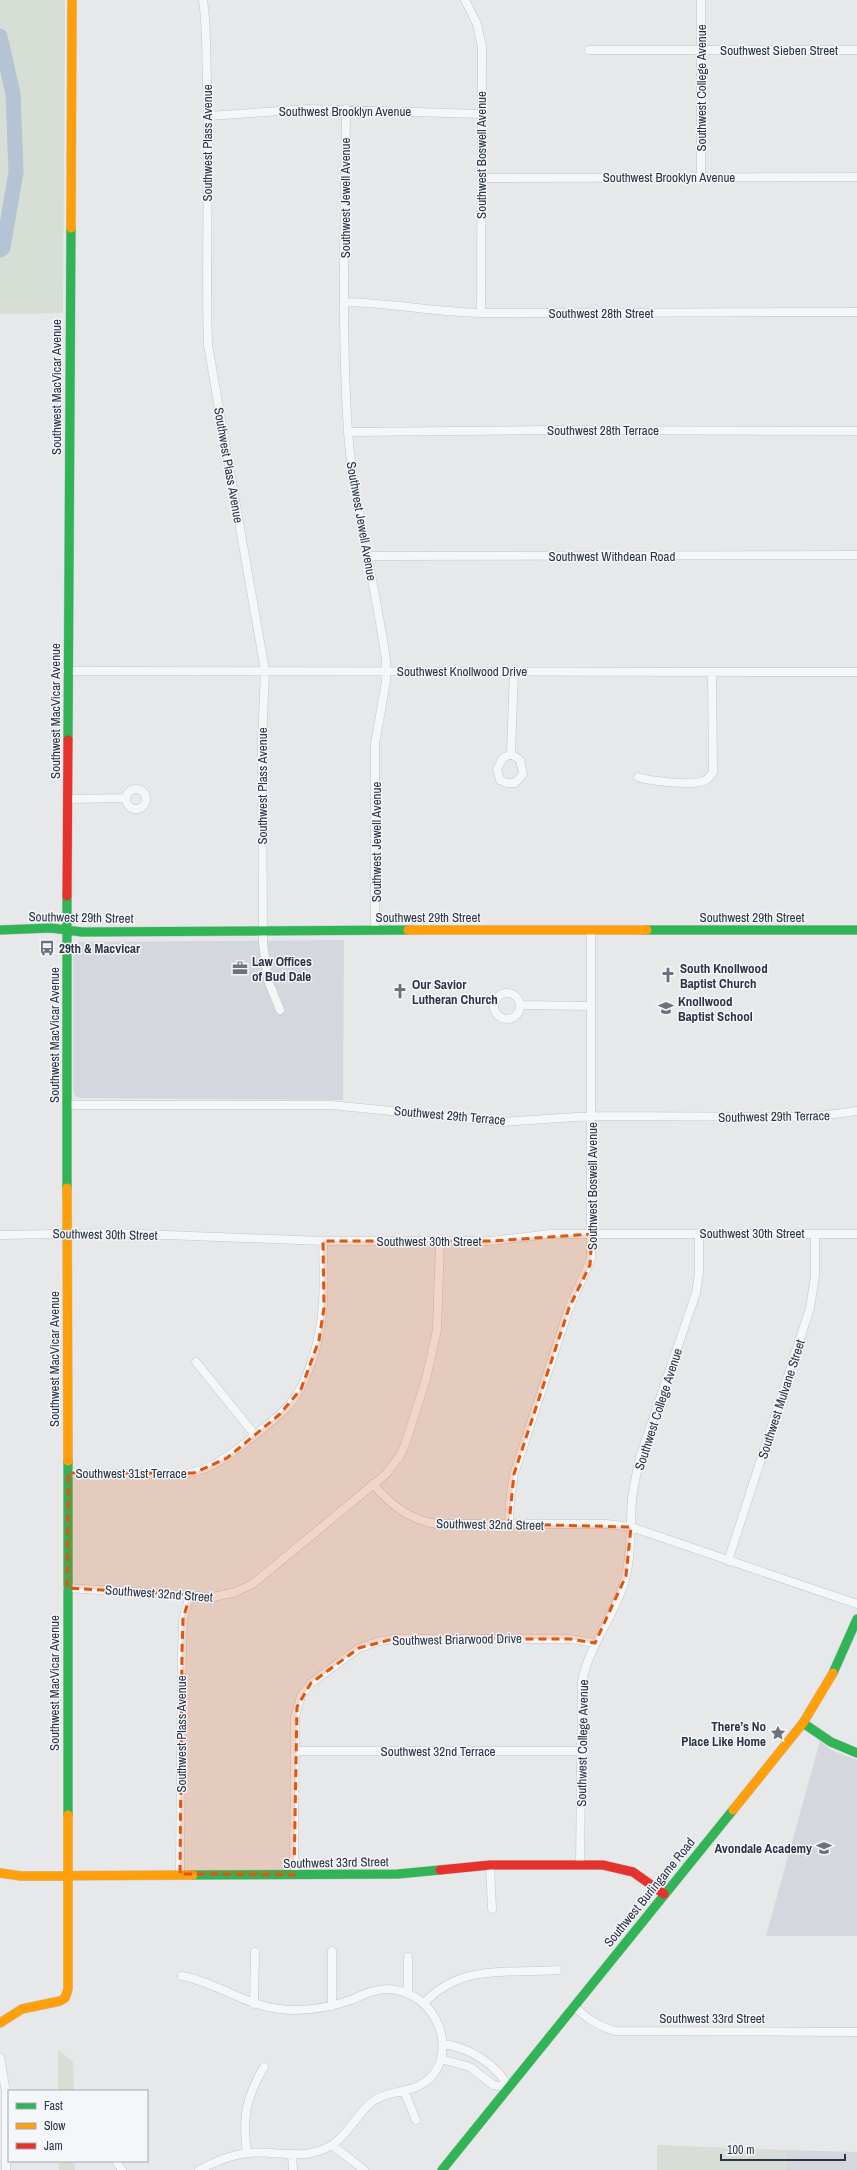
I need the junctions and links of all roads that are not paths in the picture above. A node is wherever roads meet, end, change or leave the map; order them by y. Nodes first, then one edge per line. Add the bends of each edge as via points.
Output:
1 (72, 0) edge
2 (203, 0) edge
3 (465, 0) edge
4 (701, 0) edge
5 (589, 50) dead end
6 (701, 50) junction
7 (857, 50) edge
8 (346, 109) junction
9 (482, 114) junction
10 (208, 116) junction
11 (701, 177) junction
12 (857, 177) edge
13 (482, 178) junction
14 (345, 302) junction
15 (857, 312) edge
16 (481, 313) junction
17 (857, 431) edge
18 (348, 432) junction
19 (368, 556) junction
20 (857, 556) edge
21 (67, 671) junction
22 (265, 671) junction
23 (386, 671) junction
24 (514, 671) junction
25 (712, 672) junction
26 (857, 672) edge
27 (511, 754) dead end
28 (638, 777) dead end
29 (68, 798) junction
30 (126, 798) dead end
31 (0, 930) edge
32 (66, 930) junction
33 (263, 930) junction
34 (375, 930) junction
35 (591, 930) junction
36 (857, 930) edge
37 (520, 1005) dead end
38 (590, 1006) junction
39 (280, 1010) dead end
40 (67, 1104) junction
41 (857, 1111) edge
42 (592, 1116) junction
43 (66, 1233) junction
44 (699, 1233) junction
45 (592, 1234) junction
46 (815, 1234) junction
47 (857, 1234) edge
48 (0, 1235) edge
49 (323, 1241) junction
50 (440, 1241) junction
51 (196, 1362) dead end
52 (255, 1435) junction
53 (68, 1474) junction
54 (373, 1484) junction
55 (509, 1524) junction
56 (631, 1527) junction
57 (728, 1561) junction
58 (68, 1588) junction
59 (190, 1595) junction
60 (857, 1604) edge
61 (857, 1619) edge
62 (595, 1643) junction
63 (803, 1723) junction
64 (580, 1750) junction
65 (295, 1751) junction
66 (857, 1753) edge
67 (490, 1865) junction
68 (580, 1865) junction
69 (0, 1873) edge
70 (180, 1874) junction
71 (67, 1875) junction
72 (294, 1875) junction
73 (664, 1894) junction
74 (492, 1909) dead end
75 (332, 1951) dead end
76 (255, 1952) dead end
77 (408, 1957) dead end
78 (557, 1970) dead end
79 (182, 1976) dead end
80 (408, 1993) junction
81 (424, 2003) junction
82 (254, 2004) junction
83 (332, 2006) junction
84 (574, 2006) junction
85 (0, 2022) edge
86 (857, 2032) edge
87 (444, 2044) junction
88 (0, 2058) edge
89 (441, 2059) junction
90 (264, 2067) dead end
91 (509, 2087) junction
92 (404, 2091) junction
93 (416, 2120) dead end
94 (332, 2145) junction
95 (247, 2153) junction
96 (292, 2156) junction
97 (217, 2160) junction
98 (6, 2170) edge
99 (199, 2170) edge
100 (218, 2170) edge
101 (293, 2170) edge
102 (364, 2170) edge
103 (442, 2170) edge

1 - 21 street, Southwest MacVicar Avenue
2 - 10 street, Southwest Plass Avenue via 207,34
3 - 9 street, Southwest Boswell Avenue via 480,34
4 - 6 street, Southwest College Avenue
5 - 6 street, Southwest Sieben Street
6 - 7 street, Southwest Sieben Street
6 - 11 street, Southwest College Avenue
8 - 9 street, Southwest Brooklyn Avenue
8 - 10 street, Southwest Brooklyn Avenue
8 - 14 street, Southwest Jewell Avenue
9 - 13 street, Southwest Boswell Avenue
10 - 22 street, Southwest Plass Avenue via 208,345
11 - 12 street, Southwest Brooklyn Avenue
11 - 13 street, Southwest Brooklyn Avenue
13 - 16 street, Southwest Boswell Avenue
14 - 16 street, Southwest 28th Street via 385,303 433,311
14 - 18 street, Southwest Jewell Avenue
15 - 16 street, Southwest 28th Street
17 - 18 street, Southwest 28th Terrace
18 - 19 street, Southwest Jewell Avenue
19 - 20 street, Southwest Withdean Road
19 - 23 street, Southwest Jewell Avenue
21 - 22 street, Southwest Knollwood Drive
21 - 29 street, Southwest MacVicar Avenue
22 - 23 street, Southwest Knollwood Drive
22 - 33 street, Southwest Plass Avenue via 262,742
23 - 24 street, Southwest Knollwood Drive
23 - 34 street, Southwest Jewell Avenue via 375,744
24 - 25 street, Southwest Knollwood Drive
24 - 27 street
25 - 26 street, Southwest Knollwood Drive
25 - 28 street via 713,772 710,777 700,782 649,781
29 - 30 street
29 - 32 street, Southwest MacVicar Avenue
31 - 32 street, Southwest 29th Street
32 - 33 street, Southwest 29th Street
32 - 40 street, Southwest MacVicar Avenue
33 - 34 street, Southwest 29th Street
33 - 39 street, Southwest Plass Avenue via 266,972
34 - 35 street, Southwest 29th Street
35 - 36 street, Southwest 29th Street
35 - 38 street, Southwest Boswell Avenue
37 - 38 street
38 - 42 street, Southwest Boswell Avenue
40 - 42 street, Southwest 29th Terrace via 331,1105 502,1122
40 - 43 street, Southwest MacVicar Avenue
41 - 42 street, Southwest 29th Terrace via 812,1117
42 - 45 street, Southwest Boswell Avenue
43 - 48 street, Southwest 30th Street
43 - 49 street, Southwest 30th Street
43 - 53 street, Southwest MacVicar Avenue
44 - 45 street, Southwest 30th Street
44 - 46 street, Southwest 30th Street
44 - 56 street, Southwest College Avenue via 696,1293 640,1457 632,1499
45 - 50 street, Southwest 30th Street
45 - 55 street, Southwest Boswell Avenue via 590,1265 569,1308 514,1474
46 - 47 street, Southwest 30th Street
46 - 57 street, Southwest Mulvane Street via 815,1276 810,1308
49 - 50 street, Southwest 30th Street
49 - 52 street via 324,1308 319,1340 308,1373 290,1404
50 - 54 street via 437,1330 426,1379 399,1457 386,1474
51 - 52 street
52 - 53 street, Southwest 31st Terrace via 227,1458 208,1469 194,1473
53 - 58 street, Southwest MacVicar Avenue
54 - 55 street, Southwest 32nd Street via 402,1512 426,1522
54 - 59 street, Southwest 32nd Street via 254,1583 221,1596
55 - 56 street, Southwest 32nd Street via 607,1524
56 - 57 street, Southwest 32nd Street
56 - 62 street, Southwest College Avenue via 626,1576 618,1599
57 - 60 street, Southwest 32nd Street
58 - 59 street, Southwest 32nd Street
58 - 71 street, Southwest MacVicar Avenue
59 - 70 street, Southwest Plass Avenue via 183,1619
61 - 63 street, Southwest Burlingame Road via 841,1661
62 - 64 street, Southwest College Avenue via 585,1666 582,1681
62 - 65 street, Southwest Briarwood Drive via 570,1638 393,1638 359,1648 334,1665 304,1691 295,1717
63 - 66 street via 831,1742
63 - 73 street, Southwest Burlingame Road
64 - 65 street, Southwest 32nd Terrace
64 - 68 street, Southwest College Avenue
65 - 72 street, Southwest Briarwood Drive
67 - 68 street, Southwest 33rd Street
67 - 72 street, Southwest 33rd Street via 398,1874
67 - 74 street
68 - 73 street, Southwest 33rd Street via 625,1869 642,1877
69 - 71 street, Southwest 33rd Street via 21,1876
70 - 71 street, Southwest 33rd Street
70 - 72 street, Southwest 33rd Street
71 - 85 street, Southwest MacVicar Avenue via 68,1989 65,1998 55,2004 30,2006 18,2010
73 - 84 street, Southwest Burlingame Road
75 - 83 street
76 - 82 street
77 - 80 street
78 - 81 street via 476,1973 445,1986
79 - 82 street via 203,1981
80 - 81 street
80 - 83 street via 380,1990
81 - 87 street via 437,2022
82 - 83 street via 300,2010
84 - 86 street, Southwest 33rd Street via 599,2025 615,2030
84 - 91 street, Southwest Burlingame Road
87 - 89 street
87 - 91 street via 475,2054 501,2074
88 - 98 street via 6,2092
89 - 91 street via 470,2067 493,2084
89 - 92 street via 428,2080
90 - 95 street via 250,2094 246,2109 244,2124
91 - 103 street, Southwest Burlingame Road
92 - 93 street
92 - 94 street via 384,2095 372,2102 342,2138
94 - 96 street via 319,2152
94 - 102 street
95 - 96 street
95 - 97 street
96 - 101 street
97 - 99 street
97 - 100 street

